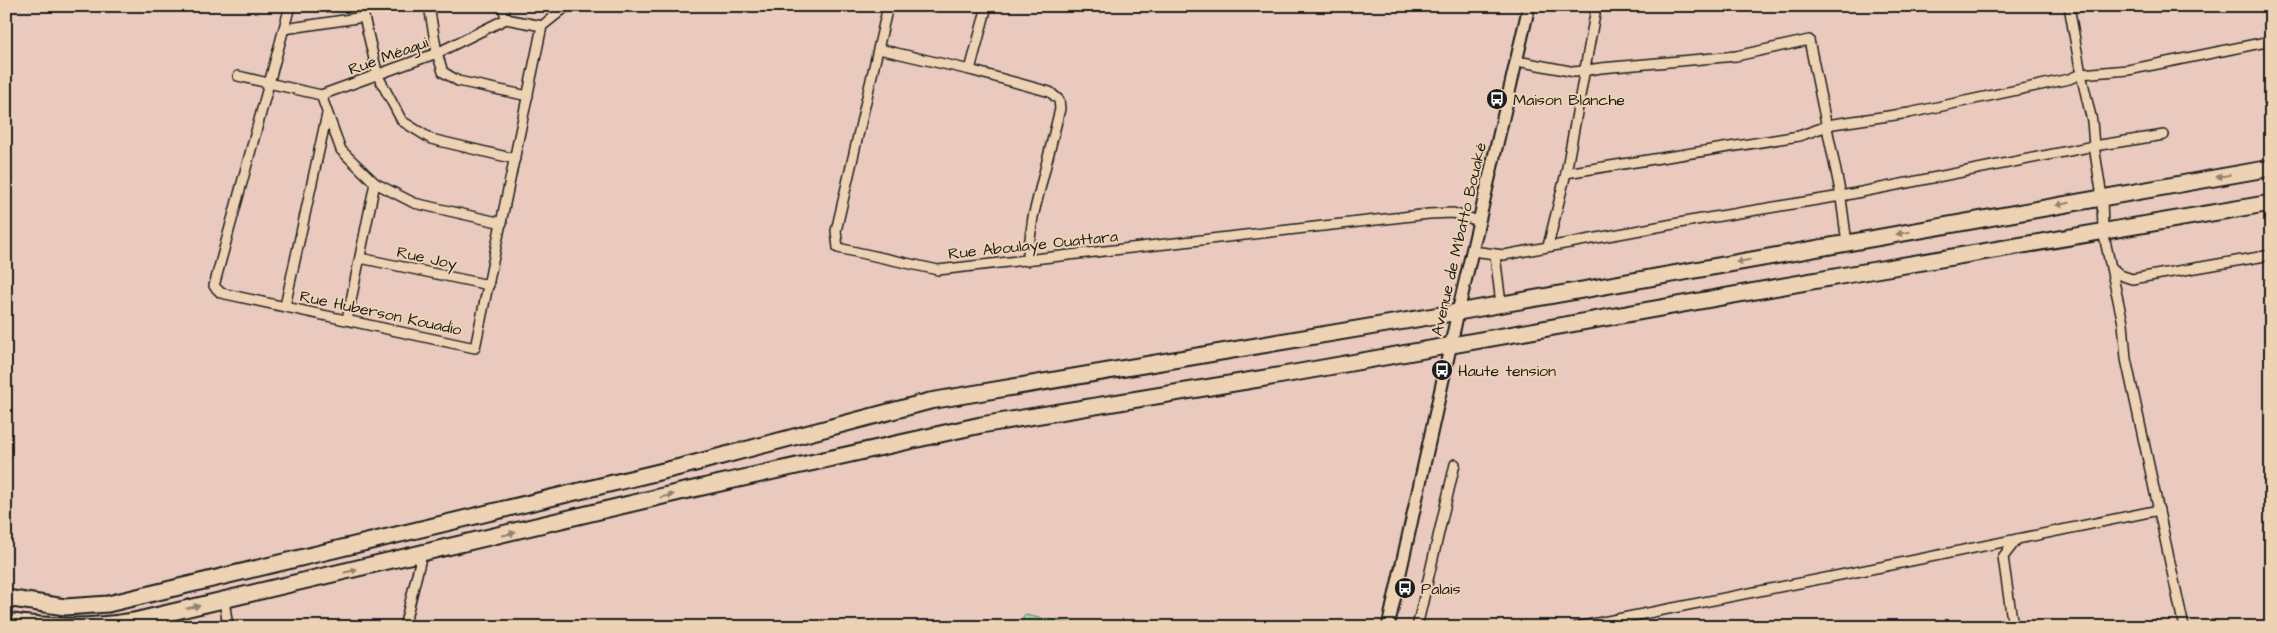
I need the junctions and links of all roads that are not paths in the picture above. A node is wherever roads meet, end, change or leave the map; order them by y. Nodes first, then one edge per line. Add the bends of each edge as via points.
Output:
1 (290, 6) edge
2 (364, 6) edge
3 (429, 6) edge
4 (503, 6) edge
5 (567, 6) edge
6 (888, 6) edge
7 (987, 6) edge
8 (1529, 6) edge
9 (2068, 6) edge
10 (1595, 14) dead end
11 (364, 18) junction
12 (506, 19) junction
13 (542, 26) junction
14 (284, 29) junction
15 (2271, 41) edge
16 (879, 49) junction
17 (437, 53) junction
18 (1517, 61) junction
19 (970, 70) junction
20 (1585, 70) junction
21 (2081, 74) junction
22 (238, 76) dead end
23 (378, 76) junction
24 (269, 84) junction
25 (321, 95) junction
26 (528, 96) junction
27 (328, 113) junction
28 (1826, 127) junction
29 (2164, 135) dead end
30 (2094, 146) junction
31 (515, 159) junction
32 (2271, 168) edge
33 (1566, 173) junction
34 (374, 183) junction
35 (1841, 196) junction
36 (2102, 197) junction
37 (2271, 203) edge
38 (1479, 221) junction
39 (502, 223) junction
40 (2103, 232) junction
41 (1847, 243) junction
42 (1548, 246) junction
43 (1472, 251) junction
44 (1495, 255) junction
45 (2271, 255) edge
46 (360, 258) junction
47 (1027, 260) junction
48 (2112, 268) junction
49 (489, 285) junction
50 (1501, 304) junction
51 (285, 306) junction
52 (1458, 312) junction
53 (347, 320) junction
54 (1450, 346) junction
55 (1455, 464) dead end
56 (2159, 510) junction
57 (2017, 539) junction
58 (422, 554) junction
59 (6, 598) edge
60 (224, 600) junction
61 (6, 621) edge
62 (228, 627) edge
63 (404, 627) edge
64 (1388, 627) edge
65 (1417, 627) edge
66 (1577, 627) edge
67 (2014, 627) edge
68 (2184, 627) edge

1 - 14 street, Rue Huberson Kouadio
2 - 11 street
3 - 17 street
4 - 12 street
5 - 13 street
6 - 16 street, Rue Aboulaye Ouattara
7 - 19 street
8 - 18 street, Avenue de M'batto Bouaké
9 - 21 street
10 - 20 street
11 - 14 street
11 - 23 street
12 - 13 street
12 - 17 street, Rue Méagui
13 - 26 street, Rue Huberson Kouadio
14 - 24 street, Rue Huberson Kouadio
15 - 21 street via 2128,70
16 - 19 street
16 - 47 street, Rue Aboulaye Ouattara via 836,231 838,248 938,270
17 - 23 street, Rue Méagui
17 - 26 street via 443,72 458,81
18 - 20 street via 1576,72
18 - 38 street, Avenue de M'batto Bouaké
19 - 47 street via 1050,92 1059,100 1060,109 1033,216
20 - 28 street via 1736,56 1809,40
20 - 33 street
21 - 28 street via 1909,113
21 - 30 street via 2092,120
22 - 24 street
23 - 25 street, Rue Méagui
23 - 31 street via 402,121 431,139
24 - 25 street
24 - 51 street, Rue Huberson Kouadio via 214,286 221,293
25 - 27 street
26 - 31 street, Rue Huberson Kouadio
27 - 34 street via 341,150
27 - 51 street
28 - 33 street via 1799,136
28 - 35 street
29 - 30 street
30 - 35 street
30 - 36 street
31 - 39 street, Rue Huberson Kouadio
32 -> 36 highway
33 - 42 street
34 - 39 street via 414,203
34 - 46 street
35 - 41 street
35 - 42 street
36 - 40 street
36 -> 41 highway
37 - 40 highway
38 - 43 street, Avenue de M'batto Bouaké
38 - 47 street, Rue Aboulaye Ouattara via 1453,213 1429,214
39 - 49 street, Rue Huberson Kouadio
40 - 48 street
40 - 54 highway
41 -> 50 highway
42 - 44 street
43 - 44 street
43 - 52 street, Avenue de M'batto Bouaké
44 - 50 street
45 - 48 street via 2132,279
46 - 49 street, Rue Joy
46 - 53 street
48 - 56 street via 2123,323 2126,359
49 - 53 street, Rue Huberson Kouadio via 475,348
50 - 52 highway
51 - 53 street, Rue Huberson Kouadio
52 - 54 street, Avenue de M'batto Bouaké
52 - 59 highway via 930,401 684,466 108,604 65,607
58 -> 54 highway via 981,425
54 - 64 street, Avenue de M'batto Bouaké
55 - 65 street
56 - 57 street
56 - 68 street
57 - 66 street
57 - 67 street via 2003,557
60 -> 58 highway
58 - 63 street
61 -> 60 highway via 62,627 103,626
60 - 62 street

